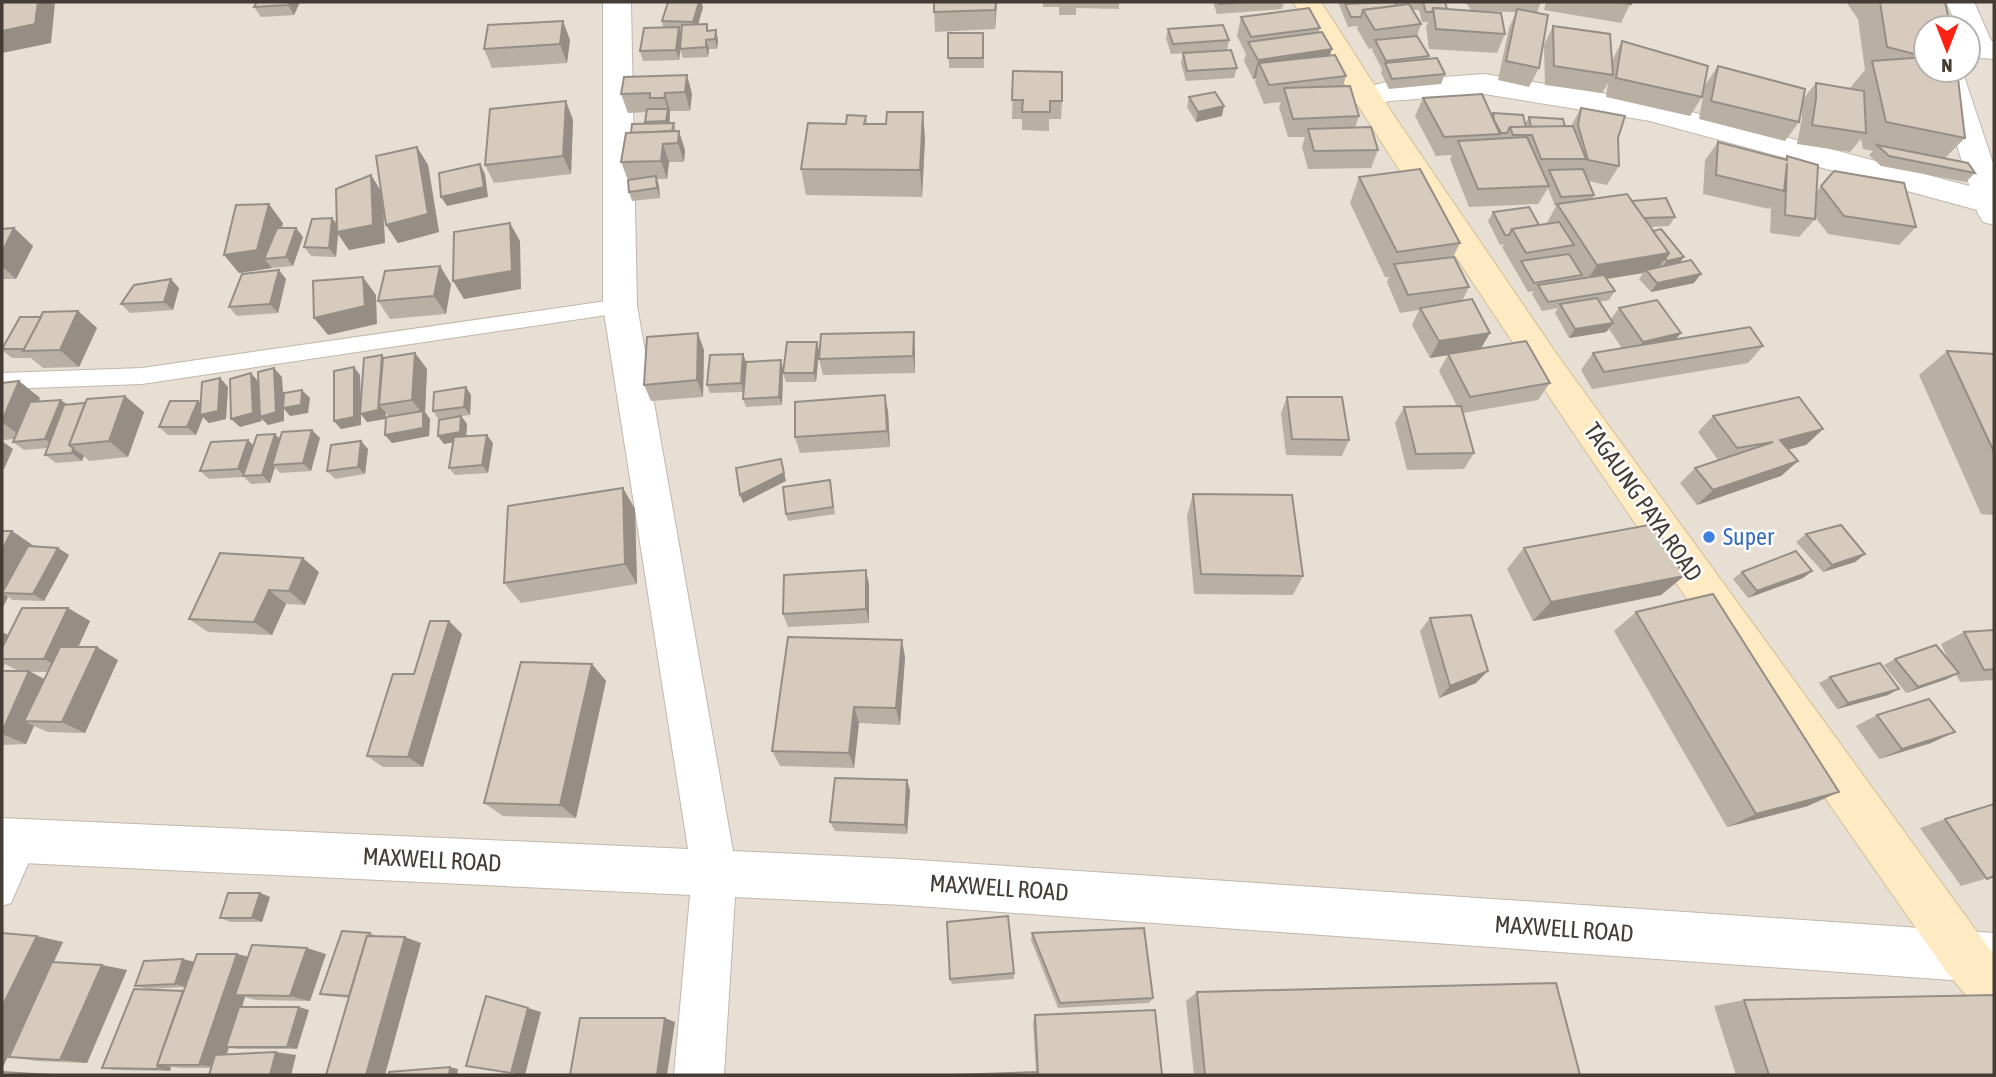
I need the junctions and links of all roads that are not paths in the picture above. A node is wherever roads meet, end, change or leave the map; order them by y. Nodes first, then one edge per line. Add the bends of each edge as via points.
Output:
1 (617, 2) edge
2 (1307, 2) edge
3 (1952, 84) edge
4 (1366, 97) junction
5 (1991, 208) edge
6 (621, 306) junction
7 (2, 381) edge
8 (14, 840) edge
9 (714, 873) junction
10 (2, 894) edge
11 (1980, 957) edge
12 (1994, 991) edge
13 (699, 1075) edge

1 - 6 street
2 - 4 main road, TAGAUNG PAYA ROAD
3 - 5 street
4 - 5 street via 1484,84 1637,109
4 - 11 main road, TAGAUNG PAYA ROAD via 1511,317
6 - 7 lane via 142,376
6 - 9 street
8 - 9 street, MAXWELL ROAD
8 - 10 lane
9 - 11 street, MAXWELL ROAD via 903,882
9 - 13 street
11 - 12 main road, TAGAUNG PAYA ROAD

